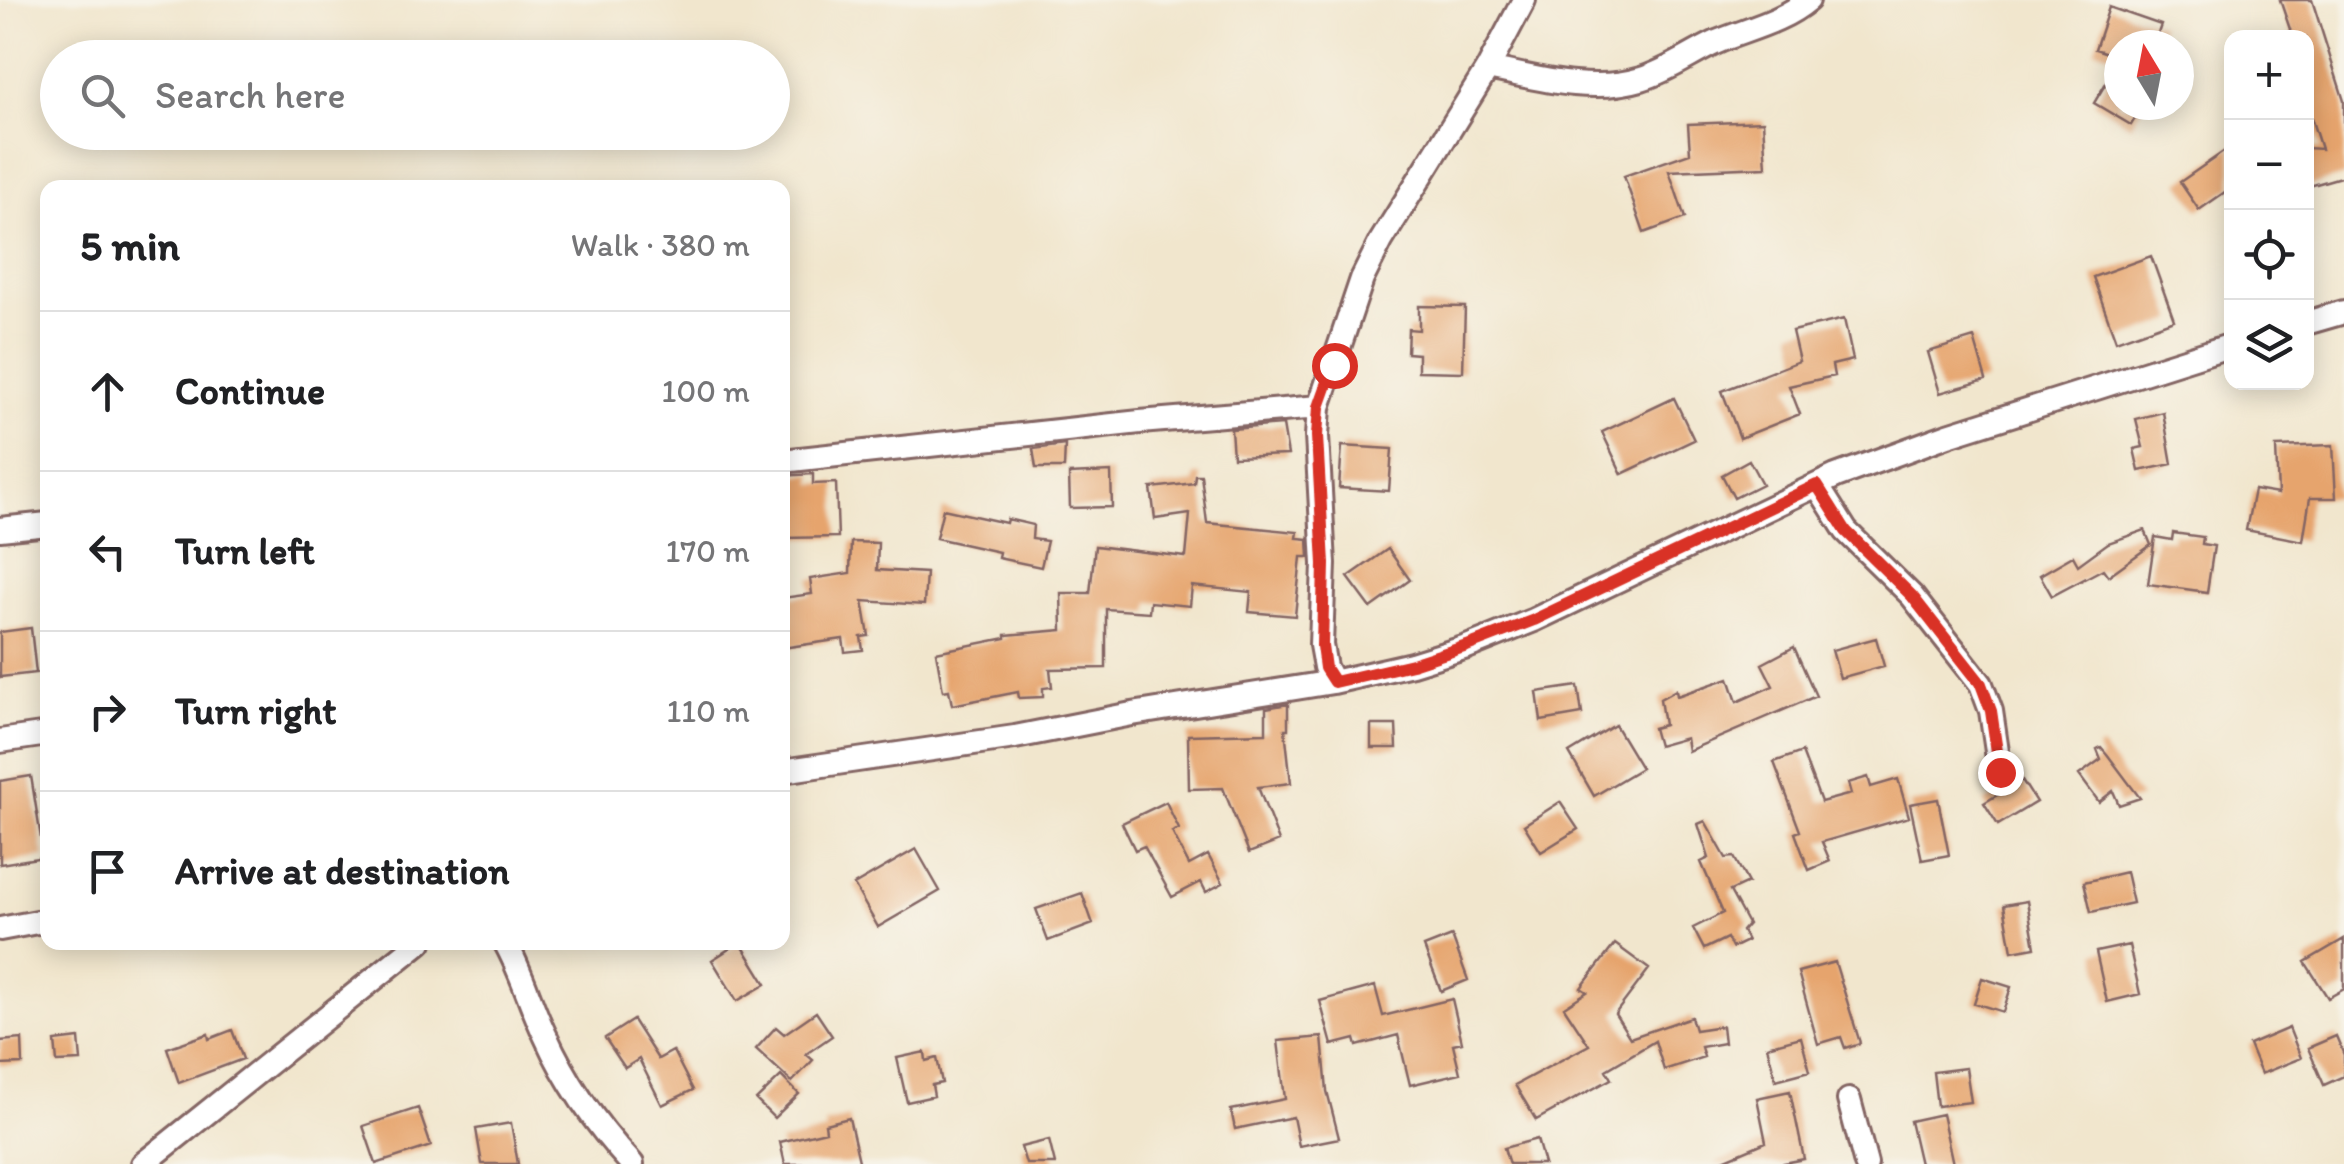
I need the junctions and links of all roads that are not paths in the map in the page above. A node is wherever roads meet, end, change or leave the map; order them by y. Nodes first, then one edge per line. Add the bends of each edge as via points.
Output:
1 (1524, 0) edge
2 (1808, 0) edge
3 (1488, 68) junction
4 (2344, 312) edge
5 (2314, 321) edge
6 (2224, 348) edge
7 (1319, 407) junction
8 (790, 460) edge
9 (1817, 485) junction
10 (40, 525) edge
11 (0, 528) edge
12 (1334, 682) junction
13 (40, 735) edge
14 (0, 741) edge
15 (790, 770) edge
16 (2000, 772) dead end
17 (40, 922) edge
18 (0, 929) edge
19 (410, 950) edge
20 (508, 950) edge
21 (1848, 1100) dead end
22 (144, 1164) edge
23 (632, 1164) edge
24 (1866, 1164) edge

1 - 3 street
2 - 3 street via 1637,80 1555,83
3 - 7 street via 1368,266
4 - 5 street
6 - 9 street
7 - 8 street
7 - 12 street via 1322,646
9 - 12 street via 1534,620 1430,658
9 - 16 street via 1846,531 1912,596 1981,684
10 - 11 street
12 - 15 street
13 - 14 street
17 - 18 street
19 - 22 street
20 - 23 street via 562,1068
21 - 24 street

